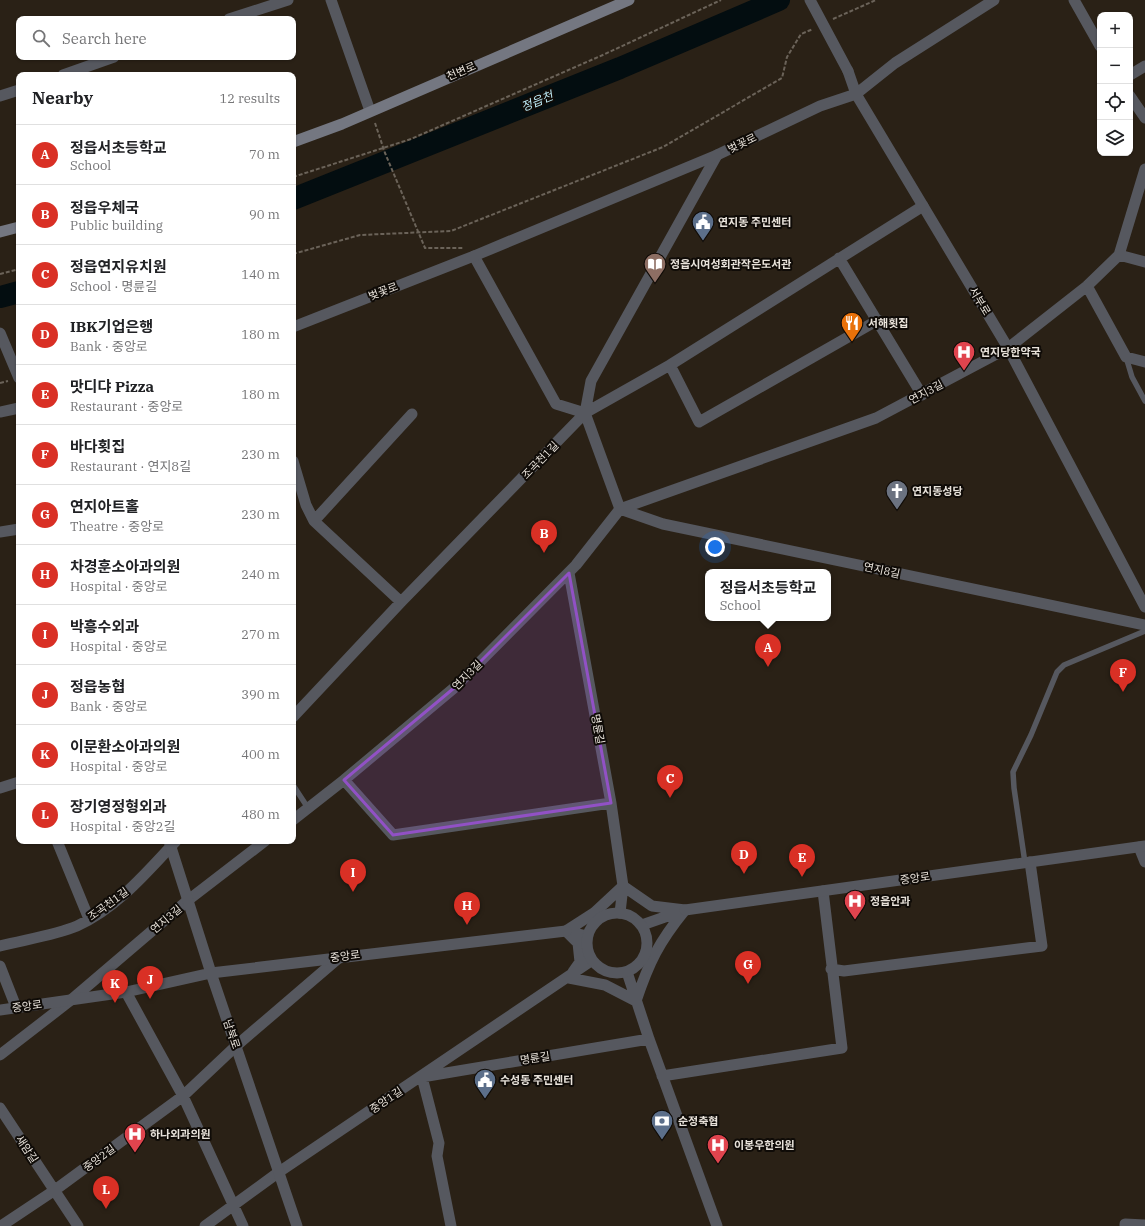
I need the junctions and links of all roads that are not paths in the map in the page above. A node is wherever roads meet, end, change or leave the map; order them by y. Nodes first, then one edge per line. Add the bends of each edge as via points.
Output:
1 (288, 0) edge
2 (331, 0) edge
3 (629, 0) edge
4 (810, 0) edge
5 (994, 0) edge
6 (1074, 0) edge
7 (609, 4) edge
8 (238, 16) edge
9 (1097, 41) edge
10 (106, 60) edge
11 (1145, 66) edge
12 (72, 72) edge
13 (1133, 73) edge
14 (16, 91) edge
15 (856, 94) junction
16 (0, 96) edge
17 (1133, 100) edge
18 (370, 111) junction
19 (1145, 118) edge
20 (296, 141) edge
21 (717, 155) junction
22 (1145, 171) edge
23 (923, 206) junction
24 (16, 228) edge
25 (0, 232) edge
26 (1119, 255) junction
27 (474, 256) junction
28 (839, 258) junction
29 (1145, 262) edge
30 (1087, 286) junction
31 (878, 320) junction
32 (296, 326) edge
33 (0, 333) edge
34 (1008, 348) junction
35 (1126, 357) junction
36 (1145, 362) edge
37 (670, 365) junction
38 (16, 371) edge
39 (922, 395) junction
40 (1145, 402) edge
41 (16, 409) edge
42 (0, 412) edge
43 (585, 413) junction
44 (412, 414) dead end
45 (296, 471) edge
46 (620, 509) junction
47 (314, 521) junction
48 (16, 529) edge
49 (0, 532) edge
50 (569, 573) junction
51 (401, 602) junction
52 (1145, 607) edge
53 (1145, 625) edge
54 (1145, 631) edge
55 (296, 715) edge
56 (344, 780) junction
57 (16, 783) edge
58 (0, 788) edge
59 (296, 790) edge
60 (611, 803) junction
61 (308, 808) junction
62 (296, 818) edge
63 (58, 844) edge
64 (171, 844) edge
65 (172, 844) edge
66 (261, 844) edge
67 (1142, 846) edge
68 (1028, 862) junction
69 (1145, 862) edge
70 (623, 886) junction
71 (822, 891) junction
72 (187, 901) junction
73 (685, 910) junction
74 (620, 913) junction
75 (89, 919) junction
76 (642, 925) junction
77 (566, 930) junction
78 (588, 936) junction
79 (0, 946) edge
80 (342, 956) junction
81 (591, 961) junction
82 (0, 966) edge
83 (831, 969) junction
84 (627, 972) junction
85 (211, 973) junction
86 (569, 978) junction
87 (126, 992) junction
88 (70, 1000) junction
89 (636, 1001) junction
90 (16, 1008) junction
91 (0, 1010) edge
92 (649, 1039) junction
93 (236, 1046) junction
94 (0, 1055) edge
95 (422, 1076) junction
96 (662, 1076) junction
97 (183, 1096) junction
98 (0, 1108) edge
99 (279, 1172) junction
100 (55, 1190) junction
101 (234, 1205) junction
102 (1145, 1225) edge
103 (0, 1226) edge
104 (78, 1226) edge
105 (205, 1226) edge
106 (243, 1226) edge
107 (297, 1226) edge
108 (451, 1226) edge
109 (717, 1226) edge
110 (1125, 1226) edge

1 - 8 street
2 - 18 street
3 - 7 main road, 천변로
4 - 15 street, 서부로, bridge via 848,71
5 - 15 street, 벚꽃로 via 895,63
6 - 9 street
7 - 18 main road, 천변로
10 - 12 street
11 - 13 street
14 - 16 street
15 - 21 street, 벚꽃로 via 820,106
15 - 23 street, 서부로
17 - 19 street
18 - 20 main road, 천변로
21 - 27 street, 벚꽃로
21 - 43 street via 591,381
22 - 26 street, 연지3길
23 - 28 street, 조곡천1길
23 - 34 street, 서부로
24 - 25 main road
26 - 29 street
26 - 30 street, 연지3길
27 - 32 street, 벚꽃로
27 - 43 street via 556,404
28 - 31 street
28 - 37 street, 조곡천1길
30 - 34 street, 연지3길
30 - 35 street
31 - 37 street via 699,422
31 - 39 street
33 - 38 street
34 - 39 street, 연지3길
34 - 52 street, 서부로
35 - 36 street
35 - 40 lane via 1132,377
37 - 43 street, 조곡천1길
39 - 46 street, 연지3길 via 876,418
41 - 42 street
43 - 46 street
43 - 51 street, 조곡천1길
44 - 47 street
45 - 47 street via 306,505
46 - 50 street, 연지3길
46 - 53 street, 연지8길 via 663,524
47 - 51 street
48 - 49 street
50 - 56 street, 연지3길 via 454,688
50 - 60 street, 명륜길
51 - 55 street, 조곡천1길
54 - 68 lane via 1064,666 1057,672 1032,734 1013,772
56 - 60 street via 393,835
56 - 61 street, 연지3길
57 - 58 street
59 - 61 lane
60 - 70 street, 명륜길
61 - 62 street, 연지3길
63 - 75 street
64 - 75 street, 조곡천1길 via 126,893
65 - 72 street, 남북로
66 - 72 street, 연지3길
67 - 68 street, 중앙로
67 - 69 street
68 - 71 street, 중앙로
68 - 83 street via 1042,946 844,971
70 - 73 street via 652,906
70 - 74 street, 명륜길
70 - 77 street via 594,913
71 - 73 street, 중앙로
71 - 83 street
72 - 85 street, 남북로
72 - 88 street, 연지3길
73 - 76 street
73 - 89 street via 665,935 647,967
74 - 76 street via 629,915
74 - 78 street via 608,914 598,920 590,929
75 - 79 street, 조곡천1길 via 76,926
76 - 84 street via 647,942 646,954 637,966
77 - 78 street
77 - 80 street, 중앙로
77 - 86 street via 578,943 580,962
78 - 81 street via 587,952
80 - 85 street, 중앙로
80 - 93 street, 중앙2길
81 - 84 street via 607,972 617,975
81 - 86 street, 중앙1길
82 - 90 street
83 - 96 street via 842,1048
84 - 89 street
85 - 87 street, 중앙로
85 - 93 street, 남북로
86 - 89 street via 605,985
86 - 95 street, 중앙1길
87 - 88 street, 중앙로
87 - 97 street
88 - 90 street, 중앙로
88 - 94 street
89 - 92 street
90 - 91 street, 중앙로
92 - 95 street, 명륜길
92 - 96 street
93 - 97 street, 중앙2길
93 - 99 street, 남북로
95 - 99 street, 중앙1길
95 - 108 street via 439,1143 437,1156
96 - 109 street
97 - 100 street, 중앙2길
97 - 101 street
98 - 100 street, 새암길
99 - 101 street, 중앙1길
99 - 107 street, 남북로
100 - 103 street, 중앙2길
100 - 104 street
101 - 105 street, 중앙1길
101 - 106 street
102 - 110 street

